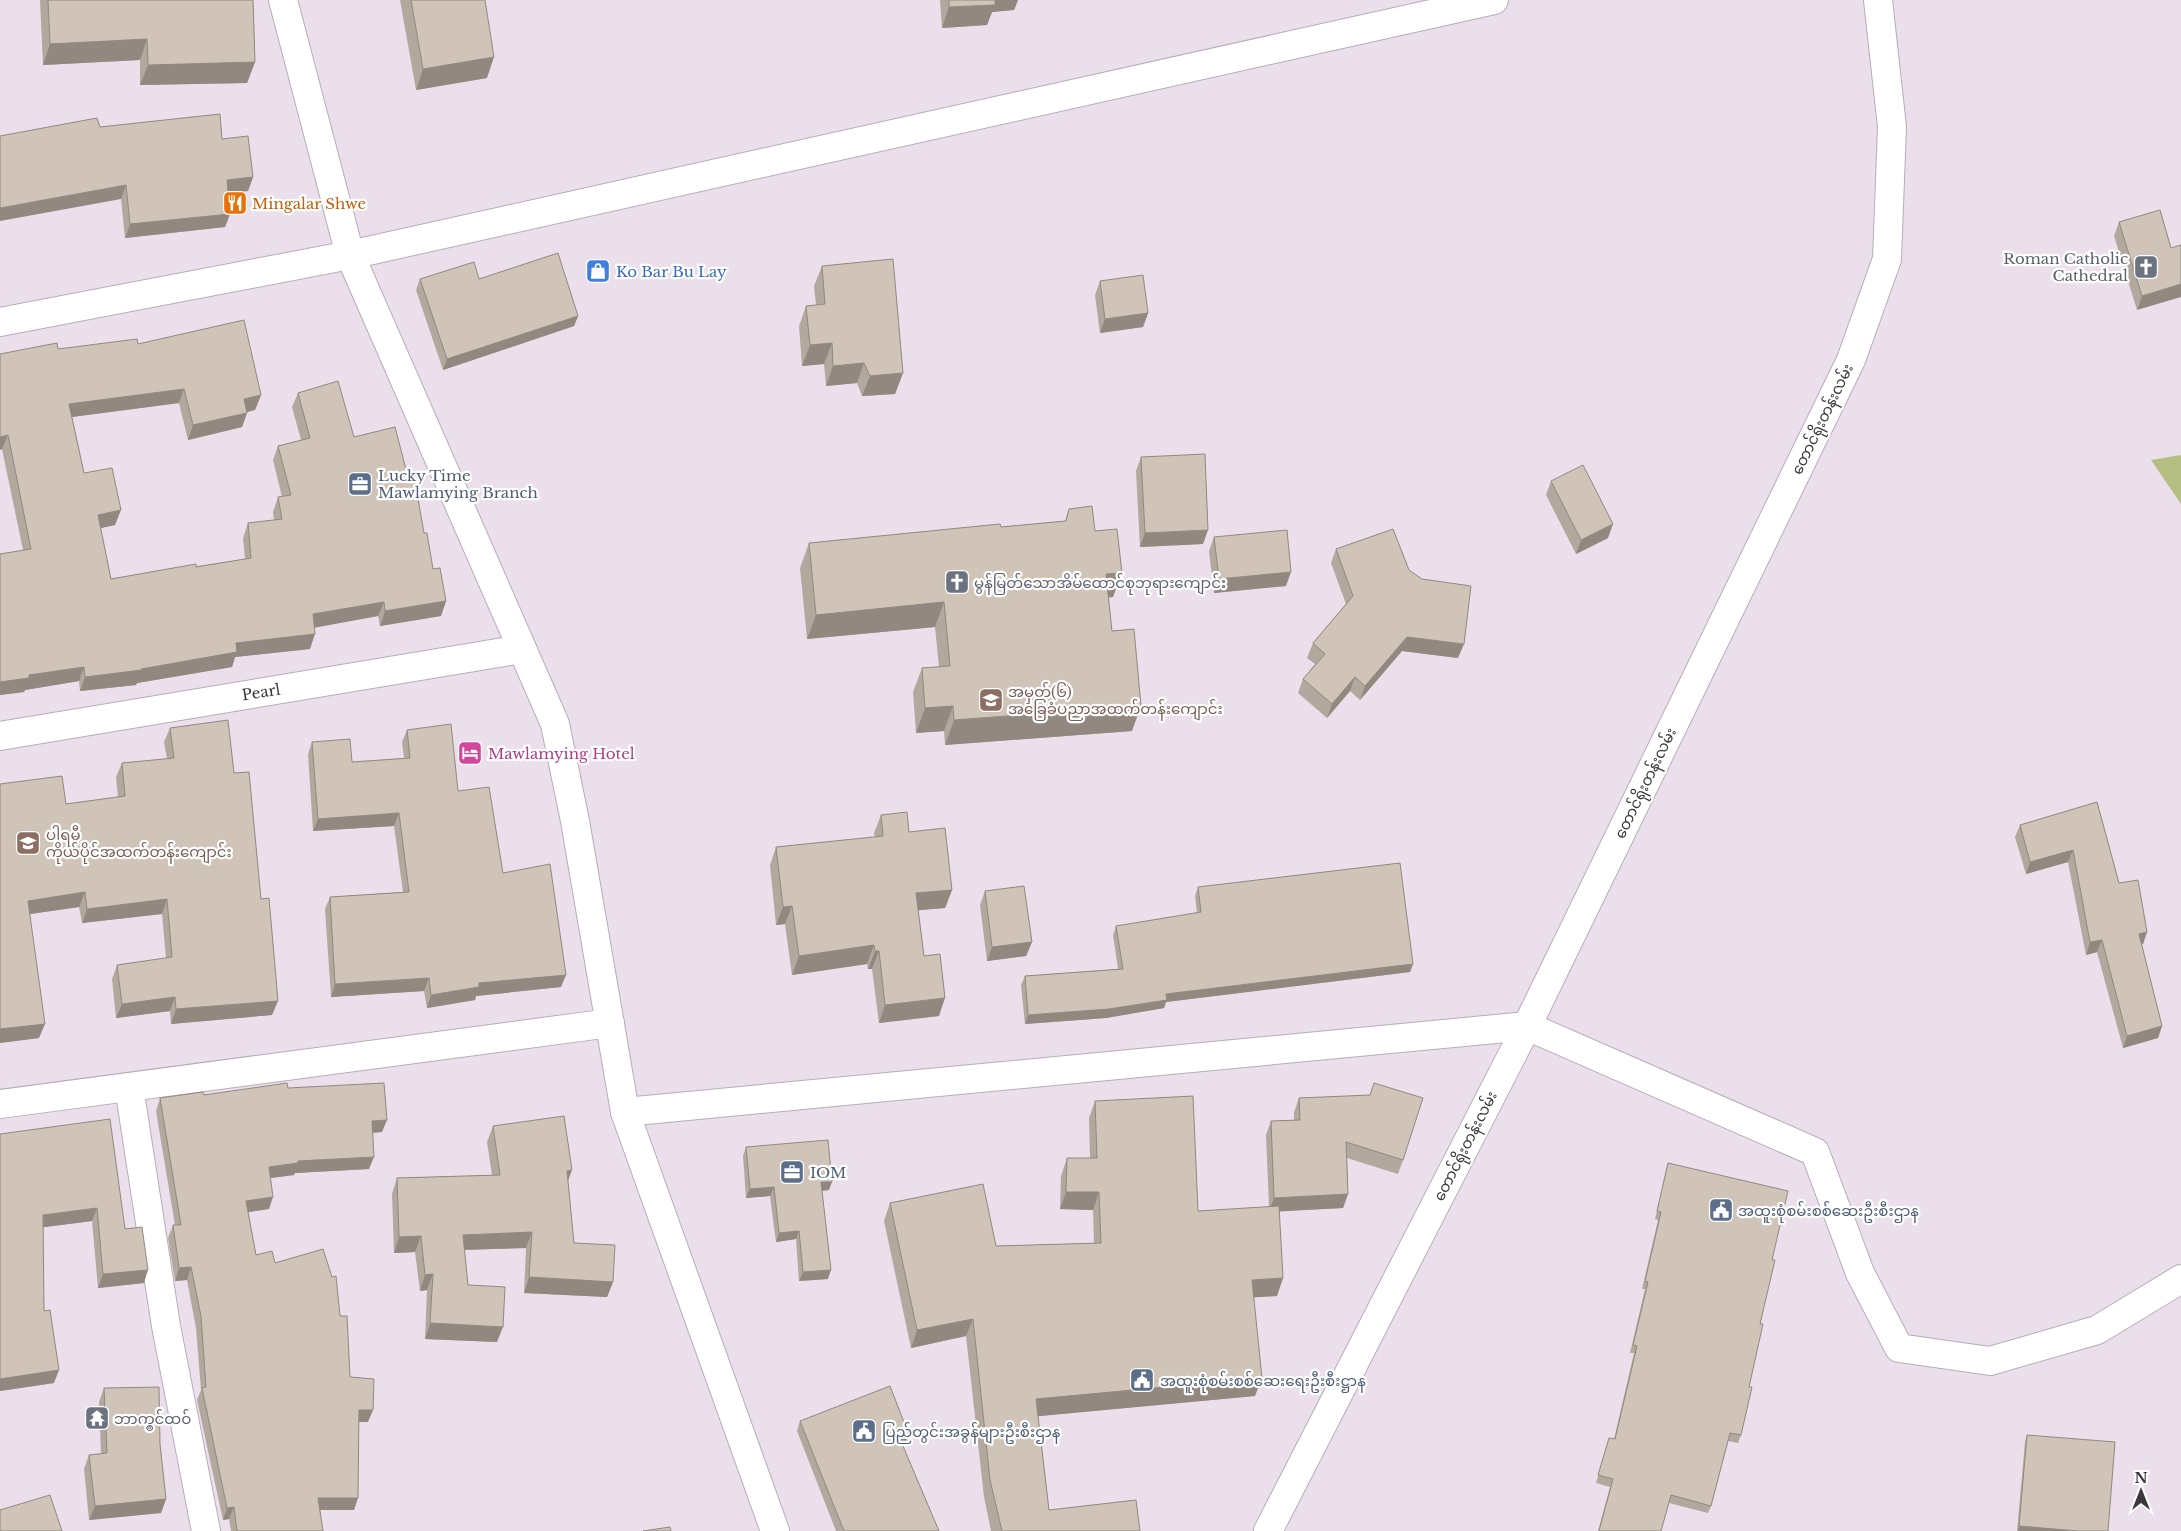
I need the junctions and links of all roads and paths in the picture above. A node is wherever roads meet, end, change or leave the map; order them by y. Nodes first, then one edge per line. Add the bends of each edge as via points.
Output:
1 (283, 0) edge
2 (1494, 0) edge
3 (1878, 0) edge
4 (350, 255) junction
5 (0, 322) edge
6 (522, 649) junction
7 (0, 736) edge
8 (610, 1022) junction
9 (1527, 1026) junction
10 (129, 1087) junction
11 (0, 1104) edge
12 (625, 1112) junction
13 (2181, 1279) edge
14 (206, 1531) edge
15 (775, 1531) edge
16 (1268, 1531) edge

1 - 4 street
2 - 4 street
3 - 9 street, တောင်ရိုးတန်းလမ်း via 1892,127 1887,259 1851,360
4 - 5 street
4 - 6 street
6 - 7 street, Pearl
6 - 8 street via 555,724
8 - 10 street
8 - 12 street
9 - 12 street
9 - 13 street via 1814,1152 1860,1273 1899,1348 1990,1361 2097,1330
9 - 16 street, တောင်ရိုးတန်းလမ်း
10 - 11 street
10 - 14 street via 166,1326
12 - 15 street

